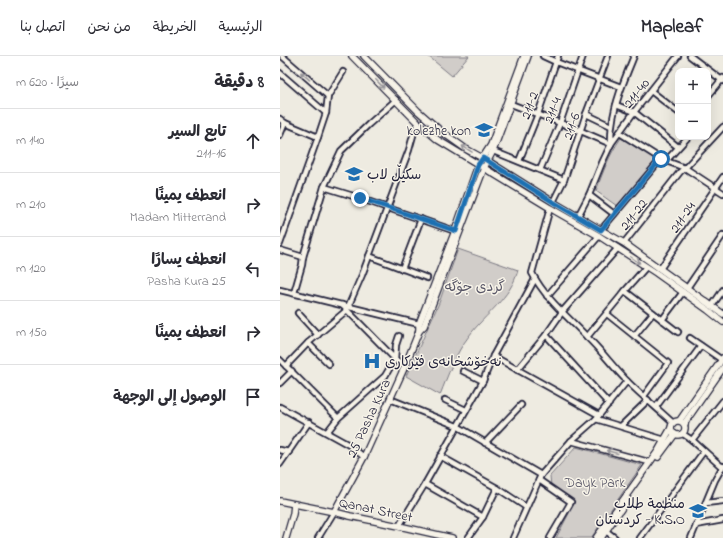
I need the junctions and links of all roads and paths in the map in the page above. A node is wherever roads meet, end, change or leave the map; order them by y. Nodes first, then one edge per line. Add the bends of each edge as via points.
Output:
1 (282, 56) edge
2 (352, 56) edge
3 (365, 56) edge
4 (524, 56) edge
5 (528, 56) edge
6 (543, 56) edge
7 (558, 56) edge
8 (583, 56) edge
9 (608, 56) edge
10 (634, 56) edge
11 (678, 56) edge
12 (690, 56) edge
13 (556, 62) junction
14 (578, 70) junction
15 (343, 72) dead end
16 (280, 73) edge
17 (599, 79) junction
18 (723, 80) edge
19 (621, 87) junction
20 (651, 91) junction
21 (711, 93) edge
22 (328, 96) junction
23 (396, 100) junction
24 (511, 104) junction
25 (616, 105) junction
26 (675, 110) edge
27 (634, 112) junction
28 (326, 113) junction
29 (538, 114) junction
30 (586, 114) junction
31 (280, 119) edge
32 (285, 123) junction
33 (560, 123) junction
34 (418, 124) junction
35 (611, 126) junction
36 (723, 128) edge
37 (581, 131) junction
38 (620, 133) junction
39 (280, 135) edge
40 (318, 137) junction
41 (685, 140) edge
42 (611, 144) junction
43 (678, 147) junction
44 (493, 151) junction
45 (485, 160) junction
46 (663, 160) junction
47 (519, 161) junction
48 (478, 165) junction
49 (484, 168) junction
50 (685, 168) junction
51 (540, 170) junction
52 (723, 177) edge
53 (564, 180) junction
54 (324, 187) junction
55 (716, 188) junction
56 (723, 193) edge
57 (589, 195) junction
58 (553, 202) junction
59 (387, 208) junction
60 (550, 208) junction
61 (614, 214) junction
62 (578, 216) junction
63 (421, 219) junction
64 (280, 227) edge
65 (286, 228) junction
66 (456, 231) junction
67 (600, 233) junction
68 (723, 235) edge
69 (624, 242) junction
70 (280, 244) edge
71 (618, 248) junction
72 (280, 250) edge
73 (369, 256) junction
74 (303, 257) junction
75 (646, 267) junction
76 (402, 269) junction
77 (660, 269) junction
78 (427, 278) dead end
79 (535, 279) junction
80 (280, 290) edge
81 (685, 290) junction
82 (723, 290) edge
83 (625, 291) junction
84 (294, 293) junction
85 (547, 296) junction
86 (712, 306) junction
87 (348, 309) junction
88 (562, 312) junction
89 (722, 312) edge
90 (298, 313) dead end
91 (653, 313) junction
92 (607, 314) junction
93 (662, 320) junction
94 (723, 323) edge
95 (419, 324) junction
96 (419, 331) junction
97 (678, 332) dead end
98 (318, 335) junction
99 (546, 335) junction
100 (635, 335) junction
101 (399, 336) dead end
102 (587, 337) junction
103 (690, 338) dead end
104 (308, 343) junction
105 (701, 346) junction
106 (494, 356) junction
107 (395, 359) junction
108 (722, 359) edge
109 (280, 360) edge
110 (329, 364) dead end
111 (286, 366) junction
112 (405, 366) junction
113 (722, 369) edge
114 (517, 370) junction
115 (292, 371) junction
116 (463, 371) dead end
117 (483, 381) junction
118 (628, 381) junction
119 (280, 383) edge
120 (644, 396) junction
121 (390, 399) junction
122 (445, 400) dead end
123 (648, 400) junction
124 (723, 402) edge
125 (608, 404) junction
126 (521, 405) dead end
127 (280, 407) edge
128 (656, 407) junction
129 (466, 410) junction
130 (597, 417) junction
131 (338, 418) junction
132 (680, 420) junction
133 (308, 422) junction
134 (685, 424) junction
135 (672, 425) junction
136 (457, 426) junction
137 (621, 426) junction
138 (327, 432) junction
139 (674, 434) junction
140 (683, 434) junction
141 (665, 440) junction
142 (692, 440) junction
143 (571, 441) junction
144 (486, 443) junction
145 (280, 450) edge
146 (704, 451) junction
147 (289, 452) junction
148 (440, 456) junction
149 (364, 457) junction
150 (650, 462) junction
151 (280, 464) edge
152 (723, 467) edge
153 (540, 478) junction
154 (723, 479) edge
155 (715, 480) junction
156 (425, 484) junction
157 (497, 488) junction
158 (280, 501) edge
159 (723, 501) edge
160 (706, 503) junction
161 (294, 504) junction
162 (526, 507) junction
163 (334, 512) junction
164 (483, 517) junction
165 (723, 520) edge
166 (696, 525) junction
167 (399, 526) junction
168 (606, 531) junction
169 (286, 538) edge
170 (318, 538) edge
171 (452, 538) edge
172 (468, 538) edge
173 (513, 538) edge
174 (550, 538) edge
175 (596, 538) edge
176 (602, 538) edge
177 (615, 538) edge
178 (640, 538) edge
179 (691, 538) edge

22 -> 1 street
2 -> 23 main road
45 -> 3 main road via 466,149 418,112
4 - 45 main road
5 - 24 main road
6 - 13 street
7 - 13 street, 211-2
8 - 14 street, 211-4
9 - 17 street, 211-6
10 - 19 street
11 - 20 street, 211-40
12 - 18 street
13 - 14 street
13 - 29 street, 211-2
14 - 17 street
14 - 33 street, 211-4
15 - 22 street
16 - 28 street
17 - 19 street
17 - 30 street, 211-6
18 - 21 street
19 - 25 street
20 - 26 street
20 - 27 street, 211-40
22 - 28 street
23 - 34 main road
23 - 54 street via 341,150
24 - 29 street
24 - 44 main road
25 - 27 street
25 - 35 street
27 - 38 street, 211-40
27 - 43 street
28 - 40 street
29 - 33 street
29 - 47 street, 211-2
30 - 35 street
30 - 37 street, 211-6
31 - 32 street
32 - 39 street
32 - 40 street
33 - 37 street
33 - 51 street, 211-4
34 - 48 main road
34 - 59 street
35 - 42 street
36 - 50 street, 211-22
37 - 42 street
37 - 53 street, 211-6
38 - 42 street, 211-40
38 - 46 street
40 - 65 street
41 - 43 street
42 - 57 street
43 - 46 street
44 - 45 main road
44 - 47 street
45 - 48 main road, 25 Pasha Kura
45 - 49 main road, 25 Pasha Kura
45 - 58 main road
46 - 50 street
46 - 61 street
47 - 51 street
48 - 49 main road
48 - 66 main road, 25 Pasha Kura
49 - 60 main road
49 - 96 main road, 25 Pasha Kura via 424,326
50 - 55 street
50 - 69 street, 211-22
51 - 53 street
52 - 55 street, 211-24
53 - 58 street, 211-6
54 - 59 street
54 - 74 street
55 - 56 street
55 - 77 street, 211-24
57 - 61 street
57 - 62 street
58 - 62 main road
59 - 63 street
59 - 73 street
60 - 67 main road
60 - 79 street via 532,273
61 - 67 street
62 - 67 main road
63 - 66 street
63 - 76 street
64 - 65 street
65 - 70 street
66 - 95 main road, 25 Pasha Kura
67 - 69 main road
67 - 71 main road
67 - 85 street
68 - 81 street
69 - 77 main road
71 -> 75 main road
71 - 88 street
72 - 74 street
73 - 76 street
73 - 87 street
74 - 84 street
75 - 81 main road
75 - 83 street
76 - 78 street
77 - 81 main road
79 - 85 street
79 - 106 street
80 - 84 street
81 - 86 main road
81 - 93 street
81 - 94 main road
82 - 86 street
83 - 91 street
83 - 92 street
84 - 87 street via 342,305
85 - 88 street
86 - 89 main road
87 - 95 street
87 - 98 street
87 - 107 street
88 - 99 street
88 - 102 street
90 - 98 street
91 - 93 street
91 - 100 street
92 - 100 street
92 - 102 street
93 - 97 street
95 - 96 main road, 25 Pasha Kura
96 - 112 main road, 25 Pasha Kura
98 - 104 street
99 - 114 street
99 - 125 street
100 - 120 street via 668,362
101 - 107 street
102 - 118 street
103 - 105 street
104 - 110 street
104 - 111 street
105 - 108 street
105 - 128 street
106 - 114 street
106 - 117 street
107 - 112 street
107 - 131 street via 385,376
108 - 132 main road
109 - 111 street
111 - 115 street
112 - 121 main road, 25 Pasha Kura
113 - 134 main road
114 - 130 street
115 - 119 street
115 - 131 street
116 - 117 street
117 - 129 street
118 - 120 street
118 - 125 street
120 - 123 street
121 - 136 street
121 - 149 main road, 25 Pasha Kura
122 - 129 street
123 - 128 street
123 - 137 street
124 - 142 street
125 - 130 street
126 - 144 street
127 - 133 street
128 - 135 street
129 - 136 street
130 - 137 street
130 - 143 street
131 - 138 street
132 - 134 main road
132 - 135 main road
133 - 138 street
133 - 147 street
134 - 140 main road via 686,430
135 - 139 main road
135 - 141 main road
136 - 144 street
136 - 148 street
137 - 141 street
138 - 149 street
139 - 140 main road
139 - 168 main road
140 - 142 street
141 - 150 main road
142 - 146 street
150 -> 143 street
143 - 153 street
144 - 153 street
145 - 147 street
146 - 152 street
146 - 178 street
147 - 151 street
148 - 156 street
148 - 157 street
149 - 163 main road, 25 Pasha Kura
150 - 175 main road
152 - 155 street
153 - 162 street
153 - 174 street via 571,502
154 - 155 street
155 - 160 street
156 - 164 street
156 - 167 street
157 - 162 street
157 - 164 street
158 - 161 main road, Qanat Street
159 - 160 street
160 - 166 street
161 - 163 main road, Qanat Street
161 - 169 main road
162 - 173 street
163 - 167 main road, Qanat Street
163 - 170 street
164 - 172 street
165 - 166 street
166 - 179 street
167 - 171 main road, Qanat Street
168 - 176 main road
168 - 177 street

